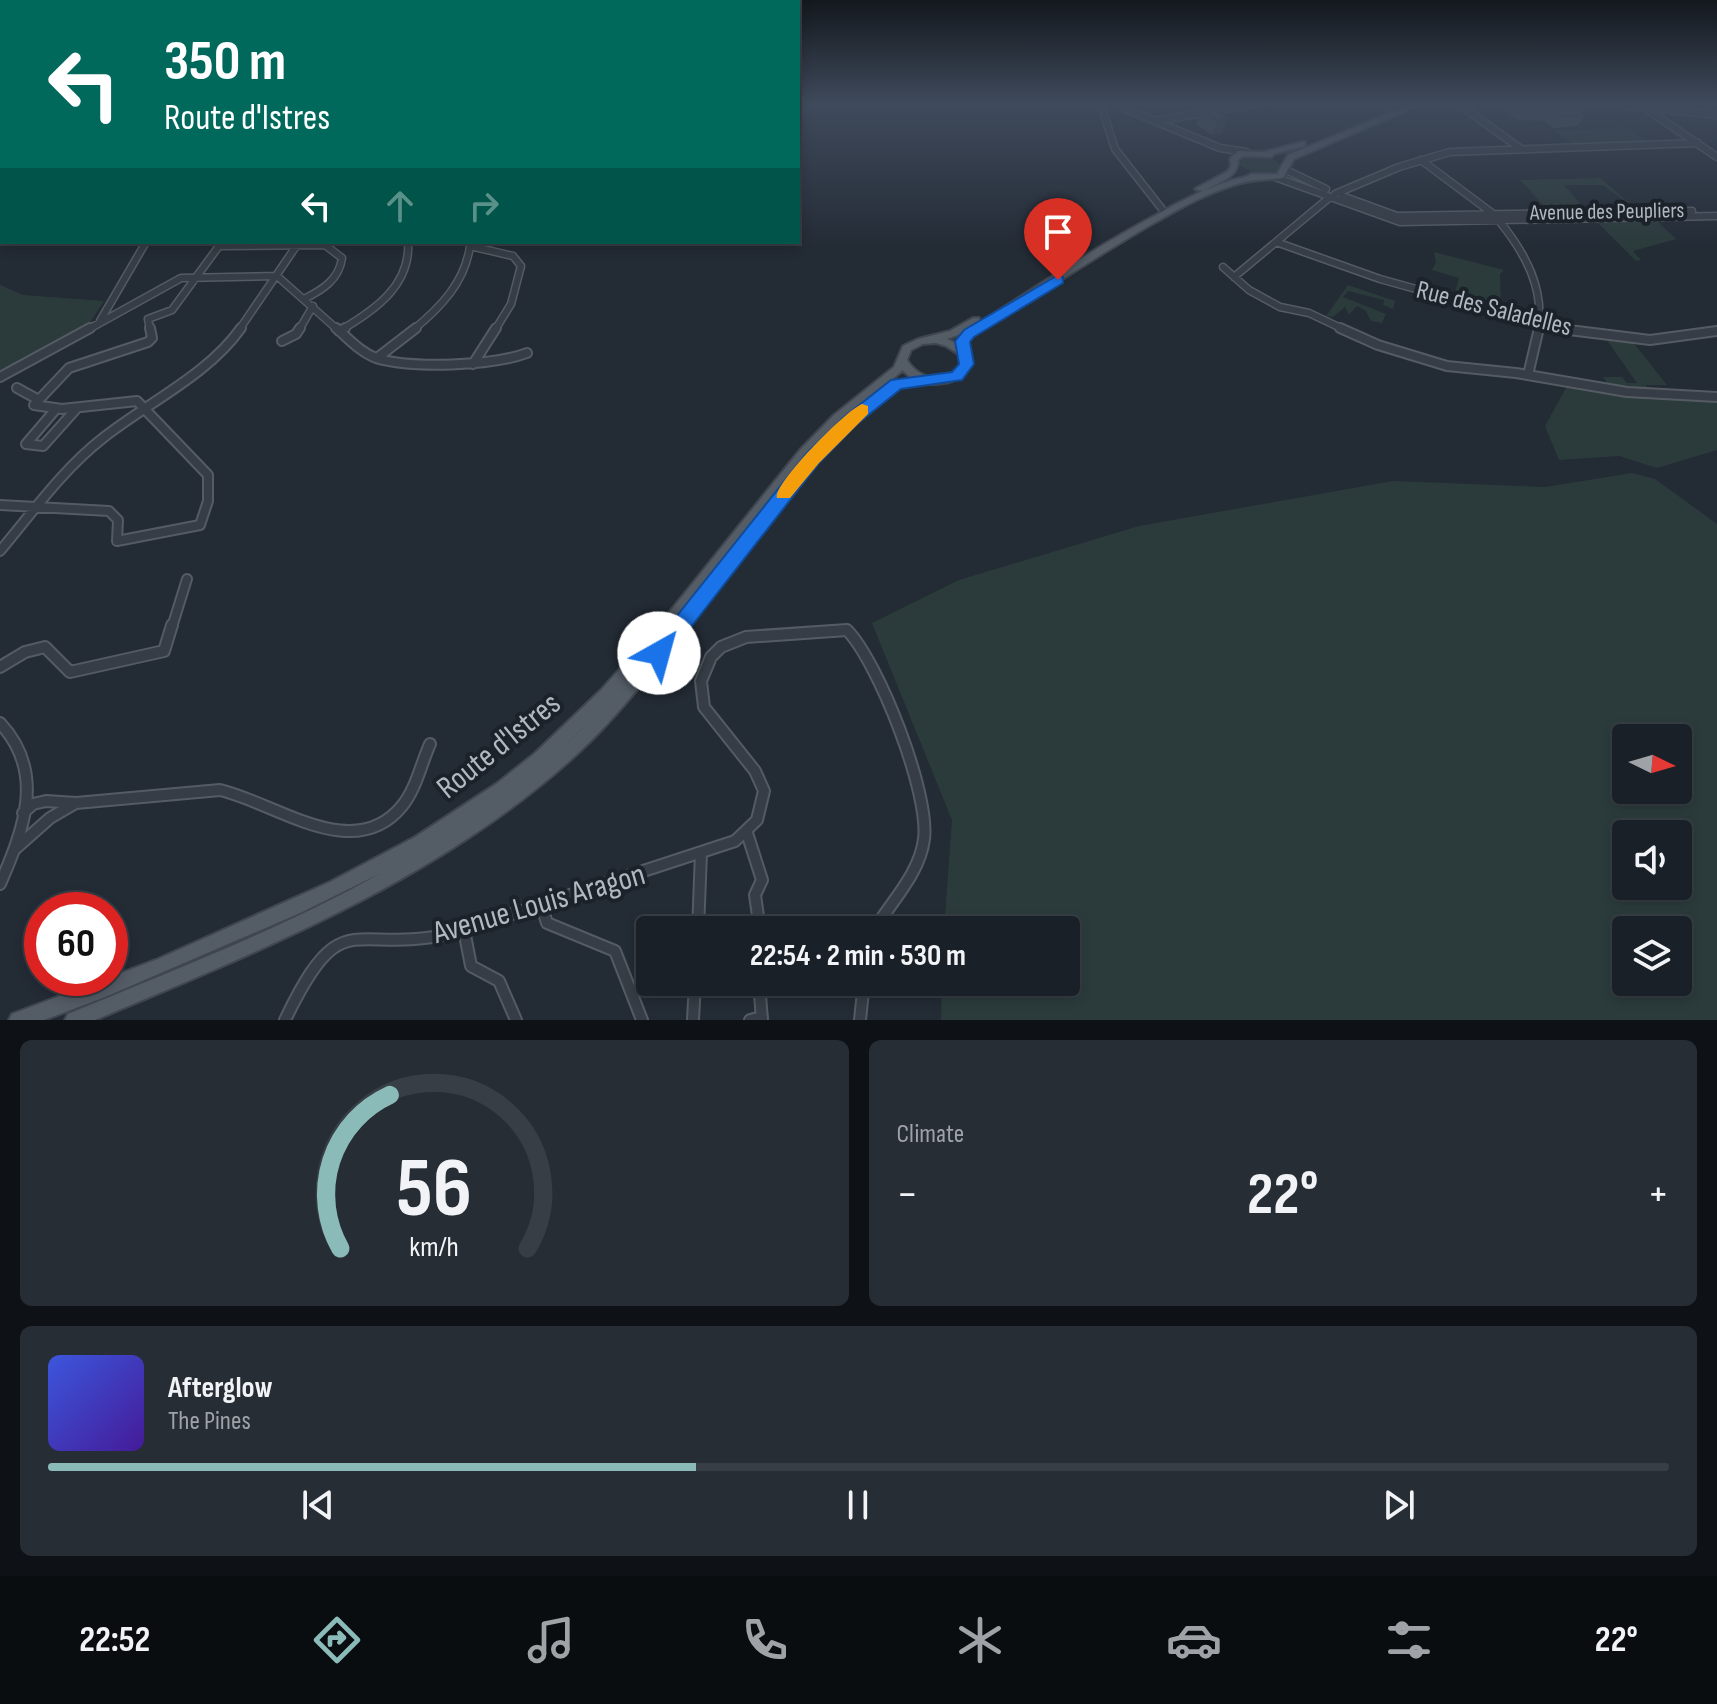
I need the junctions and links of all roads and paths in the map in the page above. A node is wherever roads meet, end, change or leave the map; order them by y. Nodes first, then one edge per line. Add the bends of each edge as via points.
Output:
1 (1246, 152) edge
2 (1116, 153) edge
3 (1224, 153) edge
4 (1252, 153) edge
5 (1278, 153) edge
6 (1302, 153) edge
7 (1457, 153) edge
8 (1266, 154) junction
9 (1421, 160) junction
10 (1234, 163) junction
11 (1286, 168) junction
12 (1258, 177) junction
13 (1275, 177) junction
14 (1333, 195) junction
15 (1162, 209) junction
16 (1717, 213) edge
17 (1495, 217) junction
18 (1276, 242) junction
19 (145, 244) edge
20 (272, 244) edge
21 (297, 244) edge
22 (312, 244) edge
23 (408, 244) edge
24 (470, 244) edge
25 (1223, 267) dead end
26 (277, 276) junction
27 (1234, 277) junction
28 (195, 278) junction
29 (304, 299) junction
30 (313, 306) junction
31 (100, 322) junction
32 (1539, 325) junction
33 (339, 331) junction
34 (1717, 331) edge
35 (932, 339) junction
36 (282, 341) dead end
37 (963, 352) junction
38 (527, 353) dead end
39 (377, 358) junction
40 (902, 361) junction
41 (473, 364) junction
42 (1528, 375) junction
43 (0, 376) edge
44 (924, 380) junction
45 (17, 388) dead end
46 (1717, 397) edge
47 (36, 402) junction
48 (77, 407) junction
49 (145, 408) junction
50 (56, 409) junction
51 (0, 505) edge
52 (37, 506) junction
53 (0, 551) edge
54 (187, 579) dead end
55 (0, 667) edge
56 (0, 723) edge
57 (430, 744) dead end
58 (28, 794) junction
59 (45, 802) junction
60 (76, 803) junction
61 (23, 813) junction
62 (50, 818) junction
63 (39, 827) junction
64 (21, 828) junction
65 (747, 833) junction
66 (15, 850) junction
67 (701, 853) junction
68 (0, 884) edge
69 (541, 904) junction
70 (699, 916) edge
71 (758, 916) edge
72 (883, 916) edge
73 (464, 930) junction
74 (694, 996) edge
75 (759, 996) edge
76 (863, 996) edge
77 (758, 1019) edge
78 (18, 1020) edge
79 (74, 1020) edge
80 (285, 1020) edge
81 (516, 1020) edge
82 (642, 1020) edge
83 (693, 1020) edge
84 (860, 1020) edge

1 - 10 main road
2 - 15 street
3 - 10 street
4 - 8 main road
5 - 8 main road
6 - 11 main road
7 - 9 street
8 - 11 main road
9 - 14 street
9 - 17 street
10 - 12 main road
10 - 15 main road via 1231,173
11 - 13 main road
11 - 14 street, Avenue des Peupliers
12 - 13 main road
12 - 37 main road via 1240,179 1158,219 969,334
13 - 14 street, Avenue des Peupliers
14 - 17 street, Avenue des Peupliers via 1391,215
14 - 18 street
15 - 35 main road via 954,333
16 - 17 street, Avenue des Peupliers
17 - 32 street via 1526,257
18 - 27 street
18 - 32 street, Rue des Saladelles via 1322,262
19 - 31 street
20 - 28 street via 219,246
21 - 26 street
22 - 29 street via 325,245 343,263 328,286
23 - 33 street via 410,258 398,284
24 - 39 street via 460,278 441,305
24 - 41 street via 503,248 518,260 517,290
25 - 27 street
26 - 28 street
26 - 29 street
26 - 49 street via 233,339
27 - 42 street via 1280,307 1321,317 1378,345 1447,366
28 - 31 street via 181,278
28 - 47 street via 172,310 148,319 148,342 69,368
29 - 30 street
30 - 33 street
30 - 36 street via 296,334
31 - 43 street
32 - 34 street, Rue des Saladelles via 1666,341
32 - 42 street
33 - 39 street
35 - 37 main road
35 - 40 main road via 913,343
37 - 44 main road via 967,364 957,376
38 - 41 street
39 - 41 street
40 - 44 main road via 909,373
40 - 78 main road, Route d'Istres via 804,453 613,687 521,774 414,849 355,881 136,978
42 - 46 street via 1627,392
44 - 79 main road, Route d'Istres via 883,392 831,439 625,694 536,782 495,813 359,894
45 - 47 street
47 - 50 street
48 - 49 street via 137,401
48 - 50 street
48 - 50 street via 43,446 26,444
49 - 52 street via 101,439
49 - 52 street via 208,475 208,501 200,525 117,541 118,520 109,511
51 - 52 street
52 - 53 street
54 - 55 street via 164,651 70,672 45,647
56 - 58 street via 17,741
57 - 60 street via 403,805 385,823 362,833 341,835 240,793 220,790
58 - 59 street
58 - 61 street
59 - 60 street
59 - 61 street
59 - 62 street via 54,811
60 - 62 street
61 - 64 street
62 - 63 street
63 - 64 street
63 - 66 street
64 - 66 street
65 - 67 street, Avenue Louis Aragon
65 - 71 street via 762,880 755,895
65 - 72 street via 760,817 764,789 701,701 706,665 723,645 744,636 847,630 858,637 883,691 926,819 924,843 912,871
66 - 68 street
67 - 69 street, Avenue Louis Aragon
67 - 70 street
69 - 73 street, Avenue Louis Aragon
69 - 82 street via 547,923 615,951
73 - 80 street, Avenue Louis Aragon via 424,940 361,938 339,943 310,970
73 - 81 street via 471,966 499,981
74 - 83 street
75 - 77 street
76 - 84 street

